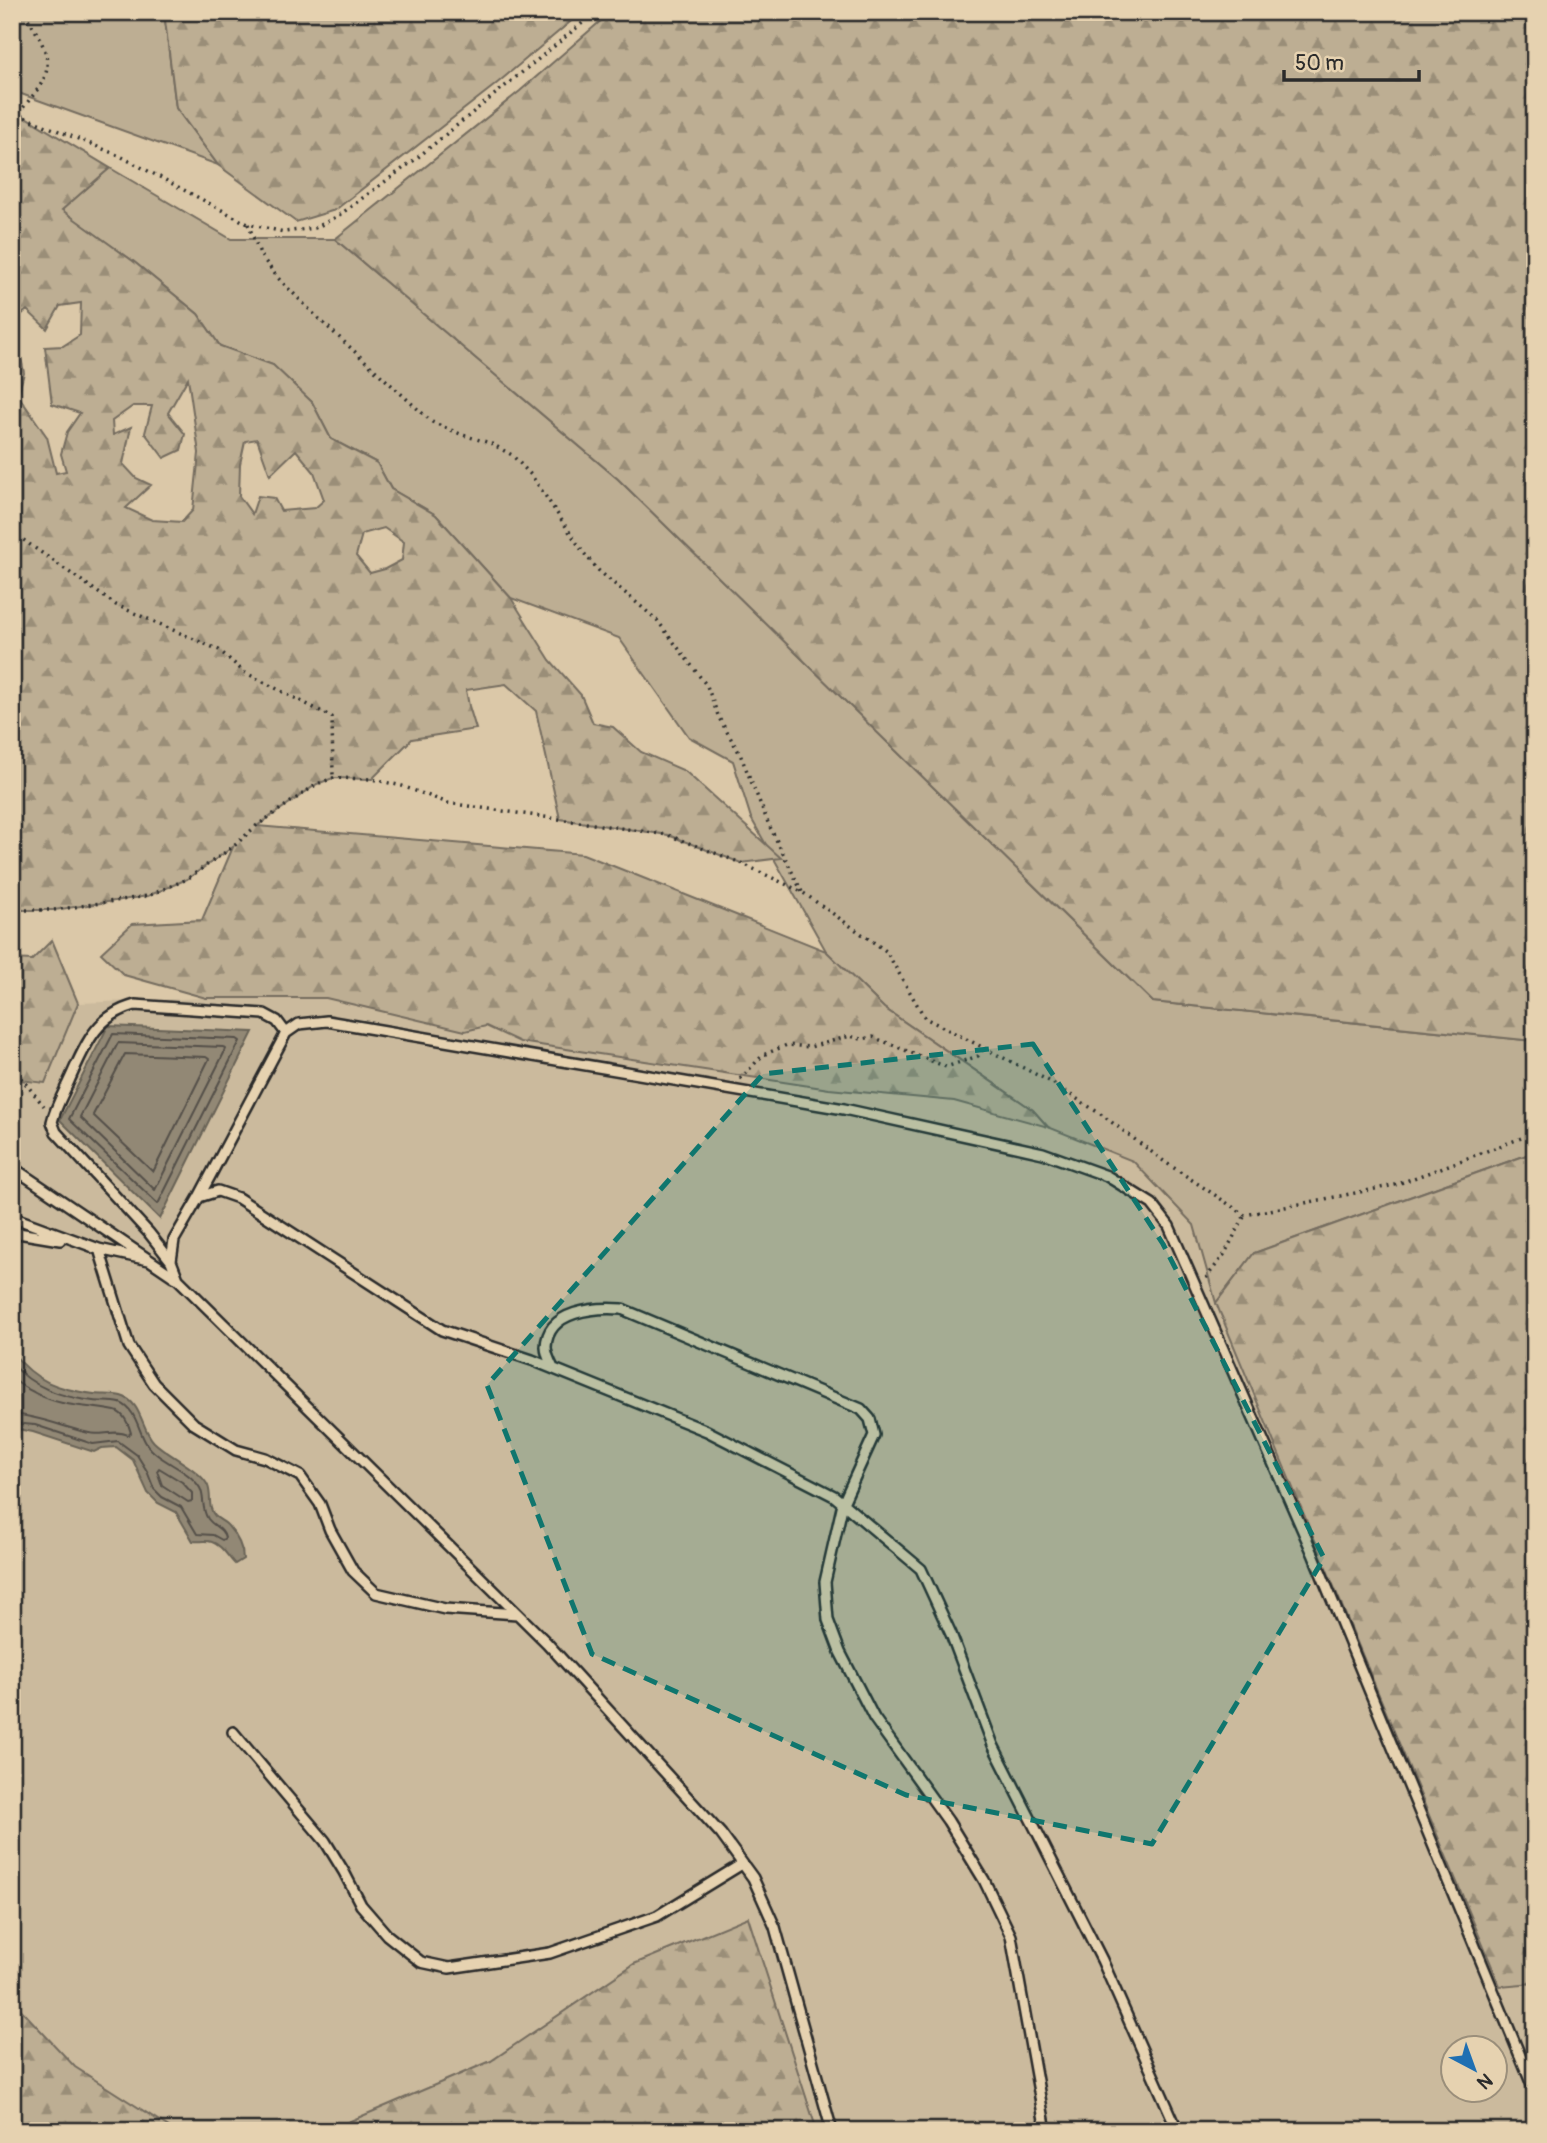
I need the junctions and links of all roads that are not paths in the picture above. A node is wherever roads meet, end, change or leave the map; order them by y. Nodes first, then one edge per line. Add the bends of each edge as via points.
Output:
1 (286, 1033) junction
2 (12, 1167) edge
3 (199, 1197) junction
4 (12, 1217) edge
5 (12, 1232) edge
6 (99, 1249) junction
7 (171, 1261) junction
8 (154, 1262) junction
9 (178, 1279) junction
10 (553, 1368) junction
11 (843, 1503) junction
12 (517, 1614) junction
13 (233, 1732) dead end
14 (742, 1864) junction
15 (1535, 2092) edge
16 (832, 2131) edge
17 (1046, 2131) edge
18 (1178, 2131) edge

1 - 3 lane
1 - 7 lane via 264,1014 135,1005 117,1010 87,1042 51,1122 55,1132
1 - 15 lane via 299,1024 327,1021 844,1109 1043,1153 1107,1176 1152,1205 1169,1226 1198,1288 1314,1556
2 - 8 lane
3 - 7 lane via 174,1240
3 - 10 lane via 218,1191 238,1198 442,1330
4 - 6 lane
5 - 6 lane
6 - 8 lane
6 - 12 lane via 129,1346 154,1384 194,1424 236,1450 265,1458 300,1476 320,1504 353,1571 376,1593 445,1609
7 - 9 lane
8 - 9 lane
9 - 12 lane
10 - 11 lane via 707,1430
10 - 11 lane via 545,1348 550,1331 562,1320 598,1308 622,1309 861,1409 870,1419 874,1435
11 - 17 lane via 825,1582 828,1619 874,1718 948,1821 1011,1936
11 - 18 lane via 920,1569 951,1634 993,1745 1101,1960
12 - 14 lane via 721,1834
13 - 14 lane via 325,1841 361,1905 387,1935 421,1962 449,1968 550,1953 657,1916
14 - 16 lane via 775,1927

